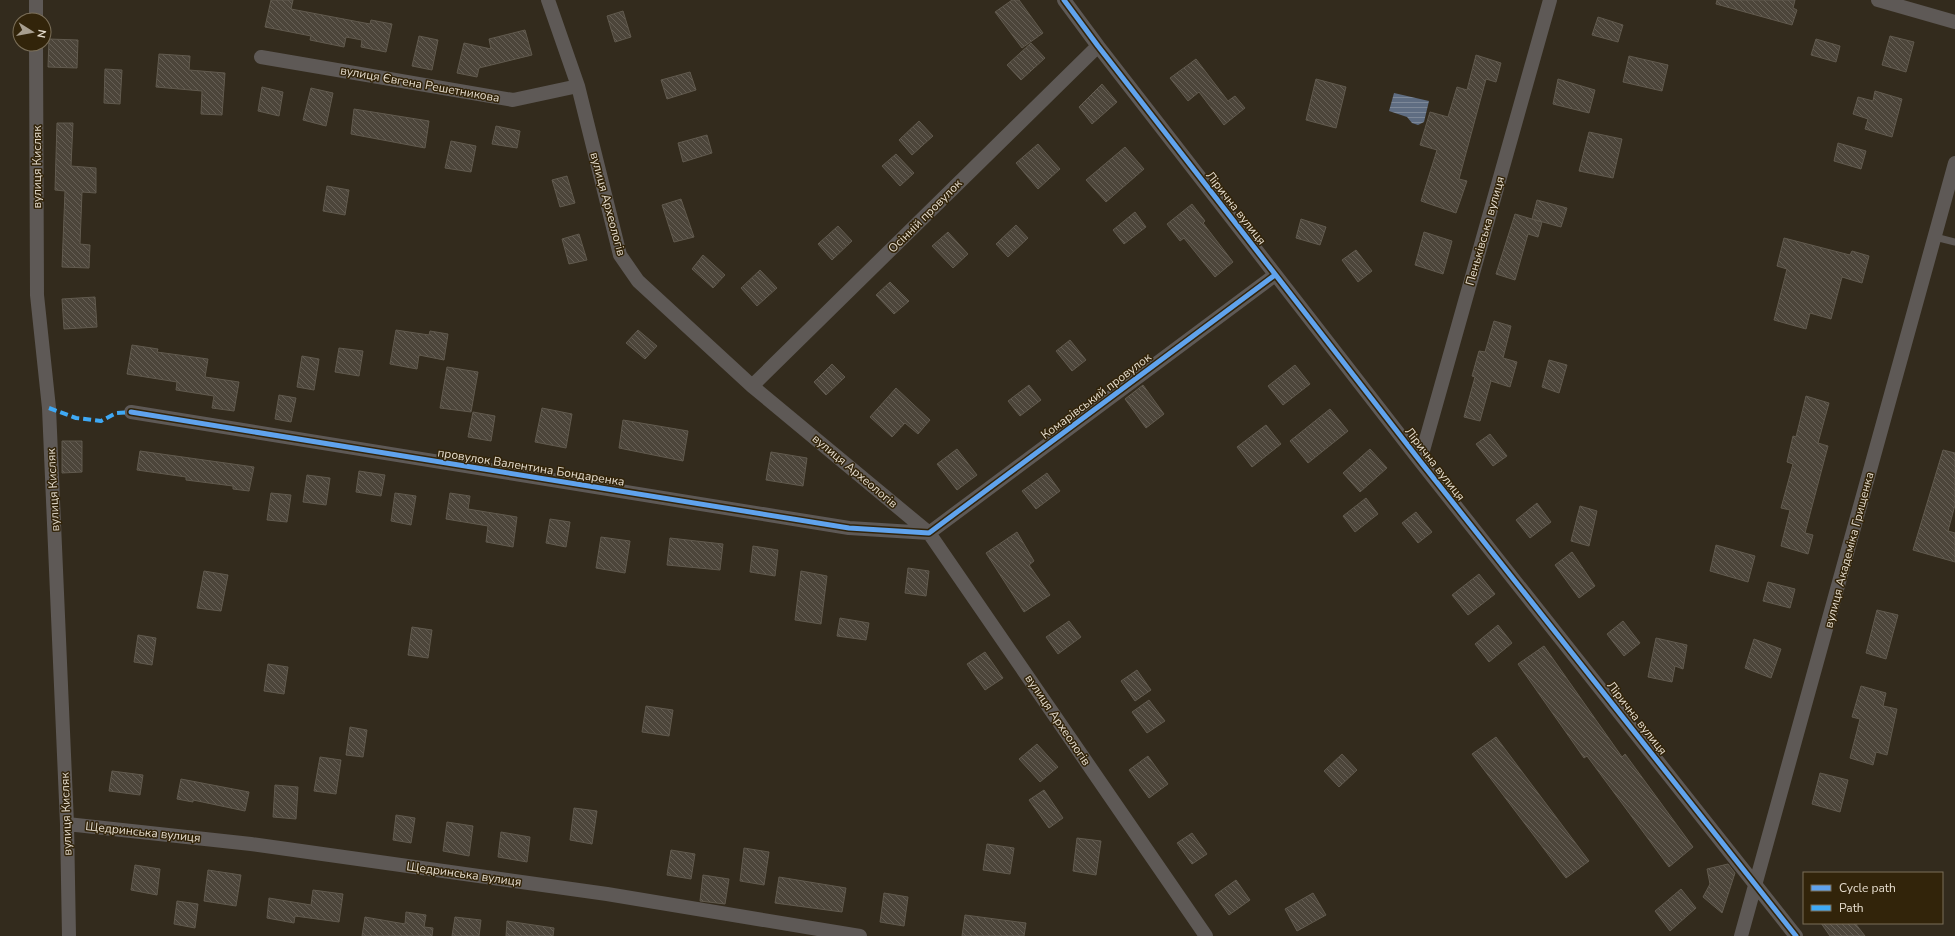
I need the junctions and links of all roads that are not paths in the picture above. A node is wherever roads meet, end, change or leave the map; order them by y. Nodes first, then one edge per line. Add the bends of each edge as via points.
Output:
1 (36, 0) edge
2 (548, 0) edge
3 (1064, 0) edge
4 (1550, 0) edge
5 (1878, 0) edge
6 (36, 12) edge
7 (1955, 22) edge
8 (1098, 46) junction
9 (36, 52) edge
10 (260, 57) dead end
11 (578, 86) junction
12 (1955, 163) edge
13 (1935, 237) junction
14 (1955, 242) edge
15 (1275, 275) junction
16 (752, 386) junction
17 (131, 412) dead end
18 (1420, 461) junction
19 (929, 533) junction
20 (67, 824) junction
21 (1756, 884) junction
22 (69, 936) edge
23 (860, 936) edge
24 (1206, 936) edge
25 (1741, 936) edge
26 (1796, 936) edge

1 - 6 street
2 - 11 street, вулиця Археологів
3 - 8 street, Лірична вулиця
4 - 18 street, Пеньківська вулиця
5 - 7 street
8 - 15 street, Лірична вулиця
8 - 16 street, Осінній провулок
9 - 20 street, вулиця Кисляк via 37,296 49,408
10 - 11 street, вулиця Євгена Решетникова via 513,100
11 - 16 street, вулиця Археологів via 620,255 638,282
12 - 13 street, вулиця Академіка Грищенка
13 - 14 lane
13 - 21 street, вулиця Академіка Грищенка
15 - 18 street, Лірична вулиця
15 - 19 street, Комарівський провулок
16 - 19 street, вулиця Археологів
17 - 19 street, провулок Валентина Бондаренка via 849,528
18 - 21 street, Лірична вулиця
19 - 24 street, вулиця Археологів
20 - 22 street, вулиця Кисляк
20 - 23 street, Щедринська вулиця via 251,844 607,894
21 - 25 street, вулиця Академіка Грищенка
21 - 26 street, Лірична вулиця

